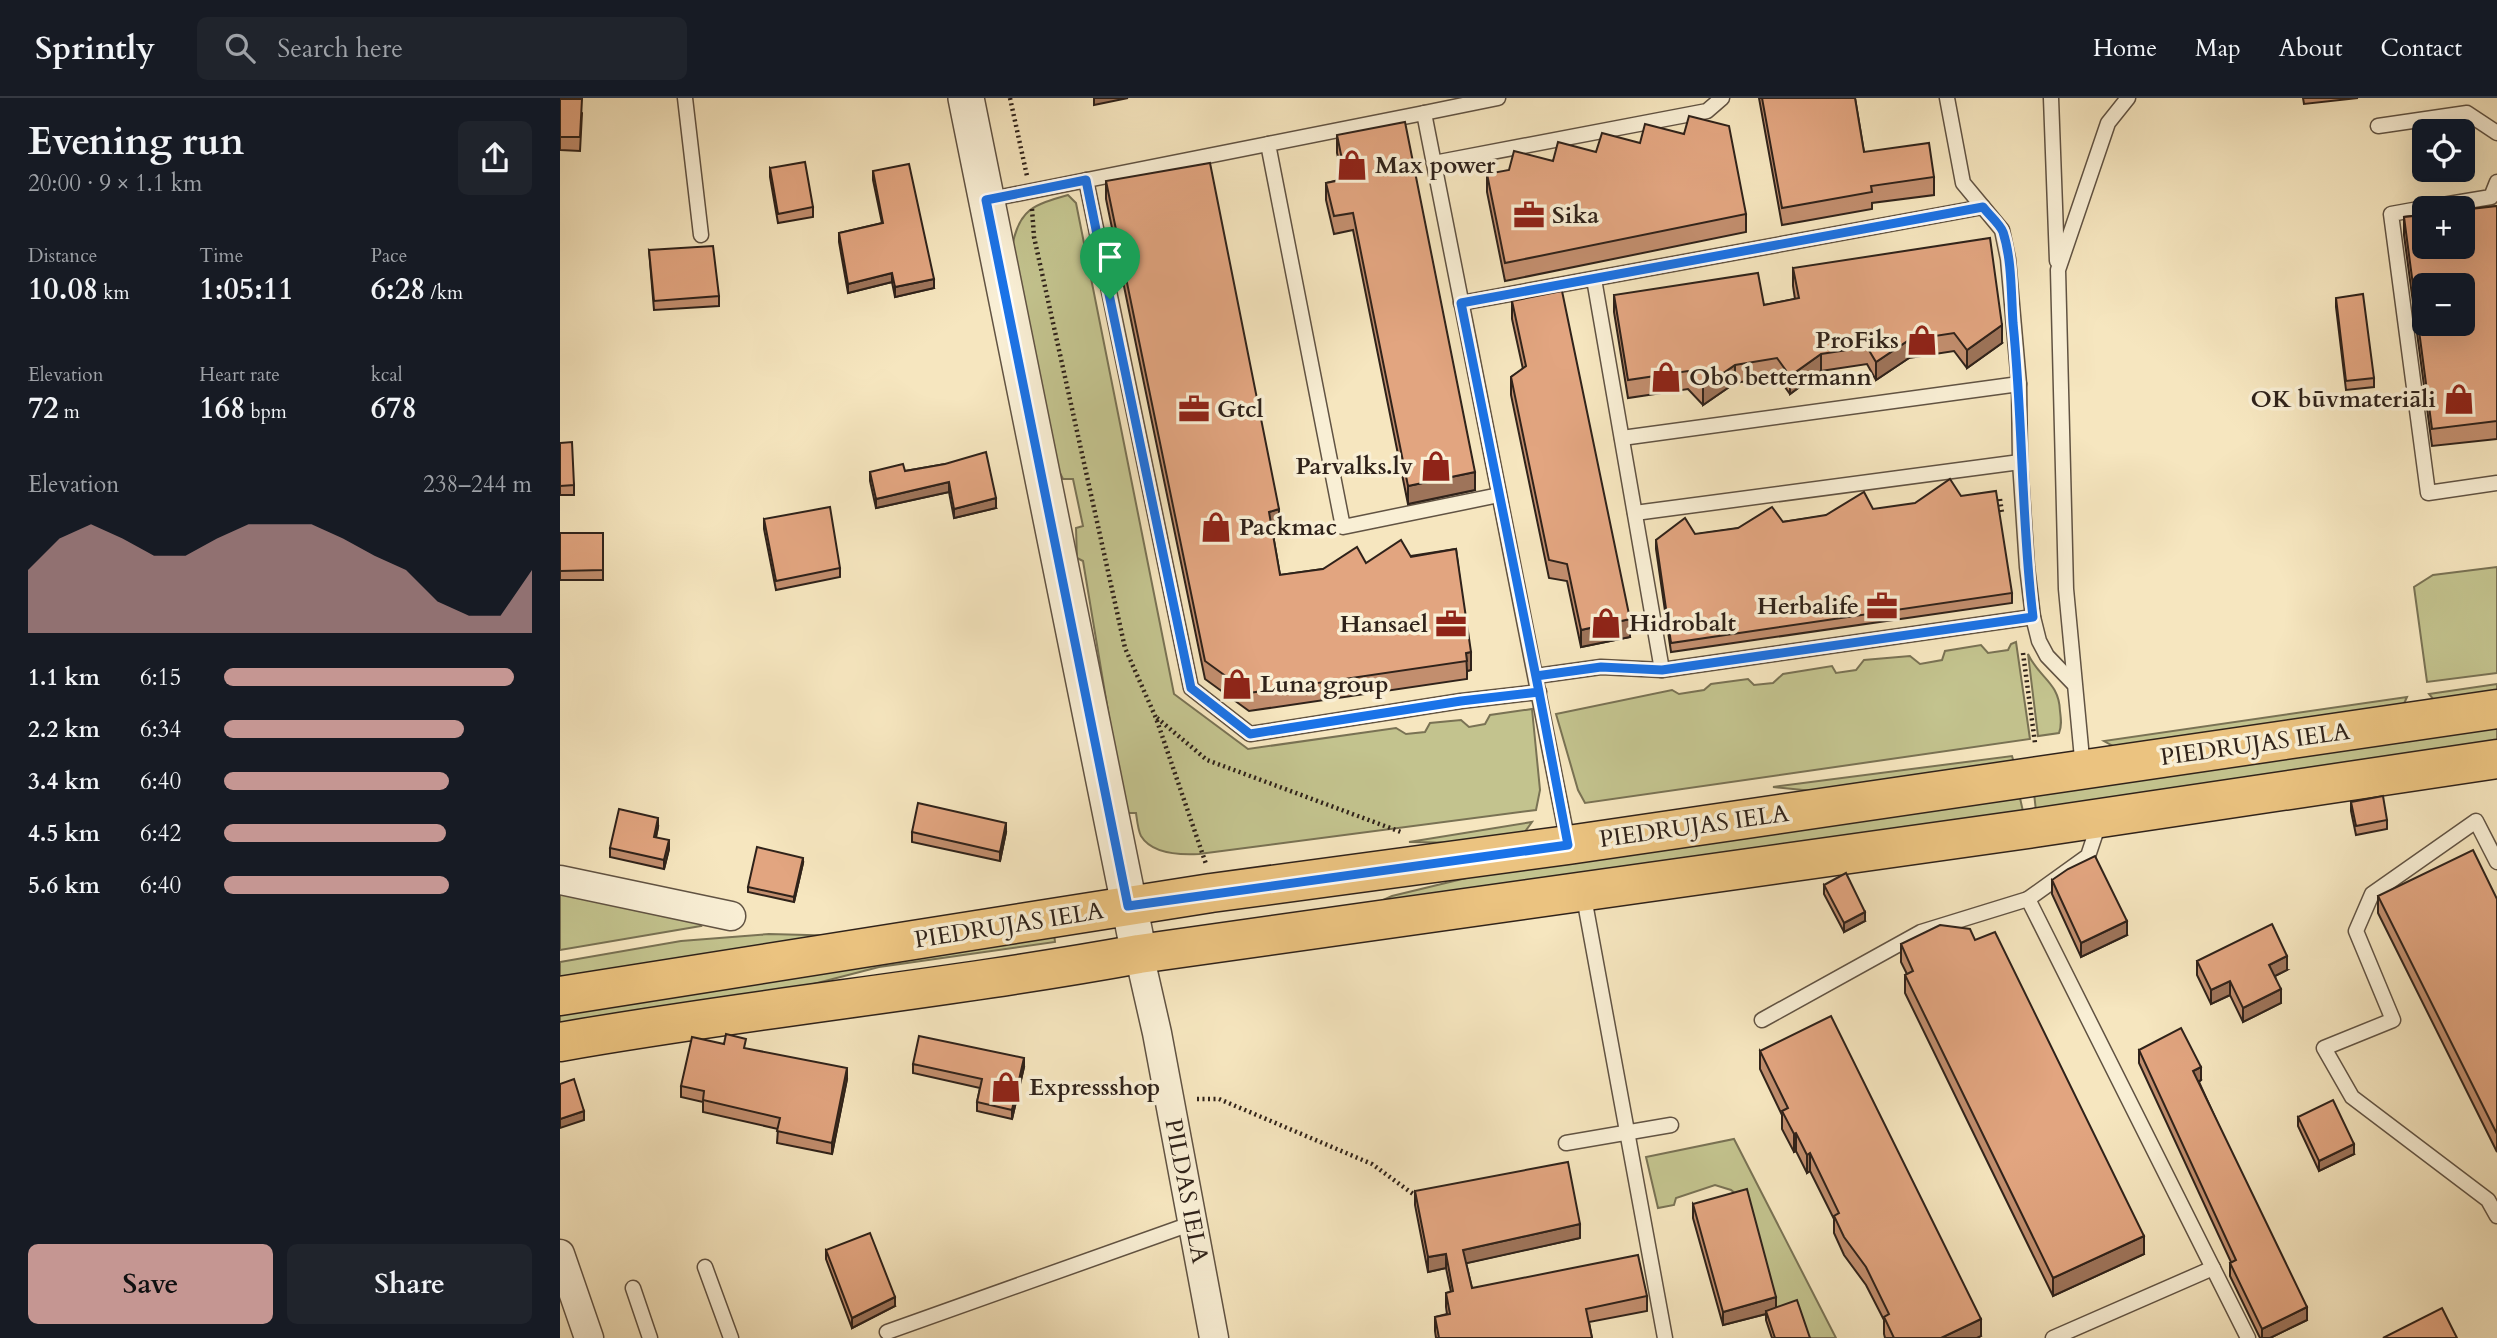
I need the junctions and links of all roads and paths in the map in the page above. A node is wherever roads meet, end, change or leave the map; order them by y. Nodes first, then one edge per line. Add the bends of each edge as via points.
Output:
1 (685, 98) edge
2 (966, 98) edge
3 (1010, 98) edge
4 (1498, 98) edge
5 (1722, 98) edge
6 (1947, 98) edge
7 (2051, 98) edge
8 (2128, 98) edge
9 (1456, 102) edge
10 (1424, 113) junction
11 (2378, 126) dead end
12 (2497, 134) edge
13 (1268, 144) junction
14 (1434, 163) junction
15 (1086, 180) junction
16 (2497, 182) edge
17 (1031, 192) junction
18 (986, 200) junction
19 (2475, 200) edge
20 (1983, 207) junction
21 (2412, 210) edge
22 (701, 235) dead end
23 (2058, 270) junction
24 (1594, 279) junction
25 (1461, 303) junction
26 (2019, 384) junction
27 (1622, 438) junction
28 (2020, 462) junction
29 (2497, 483) edge
30 (1499, 495) junction
31 (1635, 513) junction
32 (2026, 617) junction
33 (1662, 670) junction
34 (1536, 676) junction
35 (2073, 682) junction
36 (1539, 692) junction
37 (2497, 709) edge
38 (1156, 718) junction
39 (2035, 743) dead end
40 (2497, 759) edge
41 (2083, 769) junction
42 (2101, 818) junction
43 (1401, 832) dead end
44 (1568, 845) junction
45 (1206, 859) dead end
46 (2497, 862) edge
47 (560, 880) edge
48 (1583, 892) junction
49 (2028, 899) junction
50 (1128, 906) junction
51 (731, 916) dead end
52 (1139, 954) junction
53 (560, 996) edge
54 (1762, 1020) dead end
55 (560, 1042) edge
56 (1197, 1099) dead end
57 (1671, 1125) dead end
58 (1627, 1132) junction
59 (1566, 1143) dead end
60 (1420, 1200) edge
61 (2497, 1216) edge
62 (1193, 1223) junction
63 (560, 1254) edge
64 (705, 1267) dead end
65 (2213, 1268) junction
66 (633, 1288) dead end
67 (887, 1332) dead end
68 (589, 1338) edge
69 (650, 1338) edge
70 (731, 1338) edge
71 (1214, 1338) edge
72 (1665, 1338) edge
73 (2053, 1338) edge
74 (2248, 1338) edge

1 - 22 lane
2 - 18 street, PILDAS IELA
3 - 17 path
4 - 9 lane
5 - 14 lane via 1707,111
6 - 20 lane via 1963,183
7 - 23 lane
8 - 23 lane via 2108,123
9 - 10 lane
10 - 13 lane
10 - 14 lane
11 - 12 lane via 2467,113
13 - 15 lane
13 - 30 lane via 1343,527
14 - 25 lane
15 - 17 lane
15 - 36 lane via 1191,688 1250,734
16 - 19 lane via 2491,197
17 - 18 lane
17 - 38 path via 1034,237 1125,648
18 - 50 street, PILDAS IELA
20 - 24 lane
20 - 26 lane via 2002,230
21 - 29 lane via 2391,214 2428,493
23 - 35 lane via 2066,589
24 - 25 lane
24 - 27 lane
25 - 30 lane
26 - 27 lane
26 - 28 lane
27 - 31 lane
28 - 31 lane
28 - 32 lane
30 - 34 lane
31 - 33 lane
32 - 33 lane
32 - 35 lane via 2047,656
32 - 39 path
33 - 34 lane via 1601,667
34 - 36 lane
35 - 41 lane
36 - 44 lane
37 - 41 main road, PIEDRUJAS IELA
38 - 43 path via 1207,761
38 - 45 path
40 - 42 main road, PIEDRUJAS IELA
41 - 44 main road, PIEDRUJAS IELA
42 - 48 main road, PIEDRUJAS IELA
42 - 49 lane via 2088,856
44 - 50 main road, PIEDRUJAS IELA
46 - 61 lane via 2476,821 2372,894 2356,930 2393,1020 2324,1048 2352,1097 2488,1200
47 - 51 street
48 - 52 main road, PIEDRUJAS IELA
48 - 58 lane
49 - 54 lane via 1921,932
49 - 65 lane
50 - 52 street, PILDAS IELA
50 - 53 main road, PIEDRUJAS IELA
52 - 55 main road, PIEDRUJAS IELA
52 - 62 street, PILDAS IELA
56 - 60 path via 1219,1100 1372,1164
57 - 58 lane
58 - 59 lane
58 - 72 lane
62 - 67 lane
62 - 71 street, PILDAS IELA
63 - 68 street
64 - 70 lane
65 - 73 lane
65 - 74 lane
66 - 69 lane

